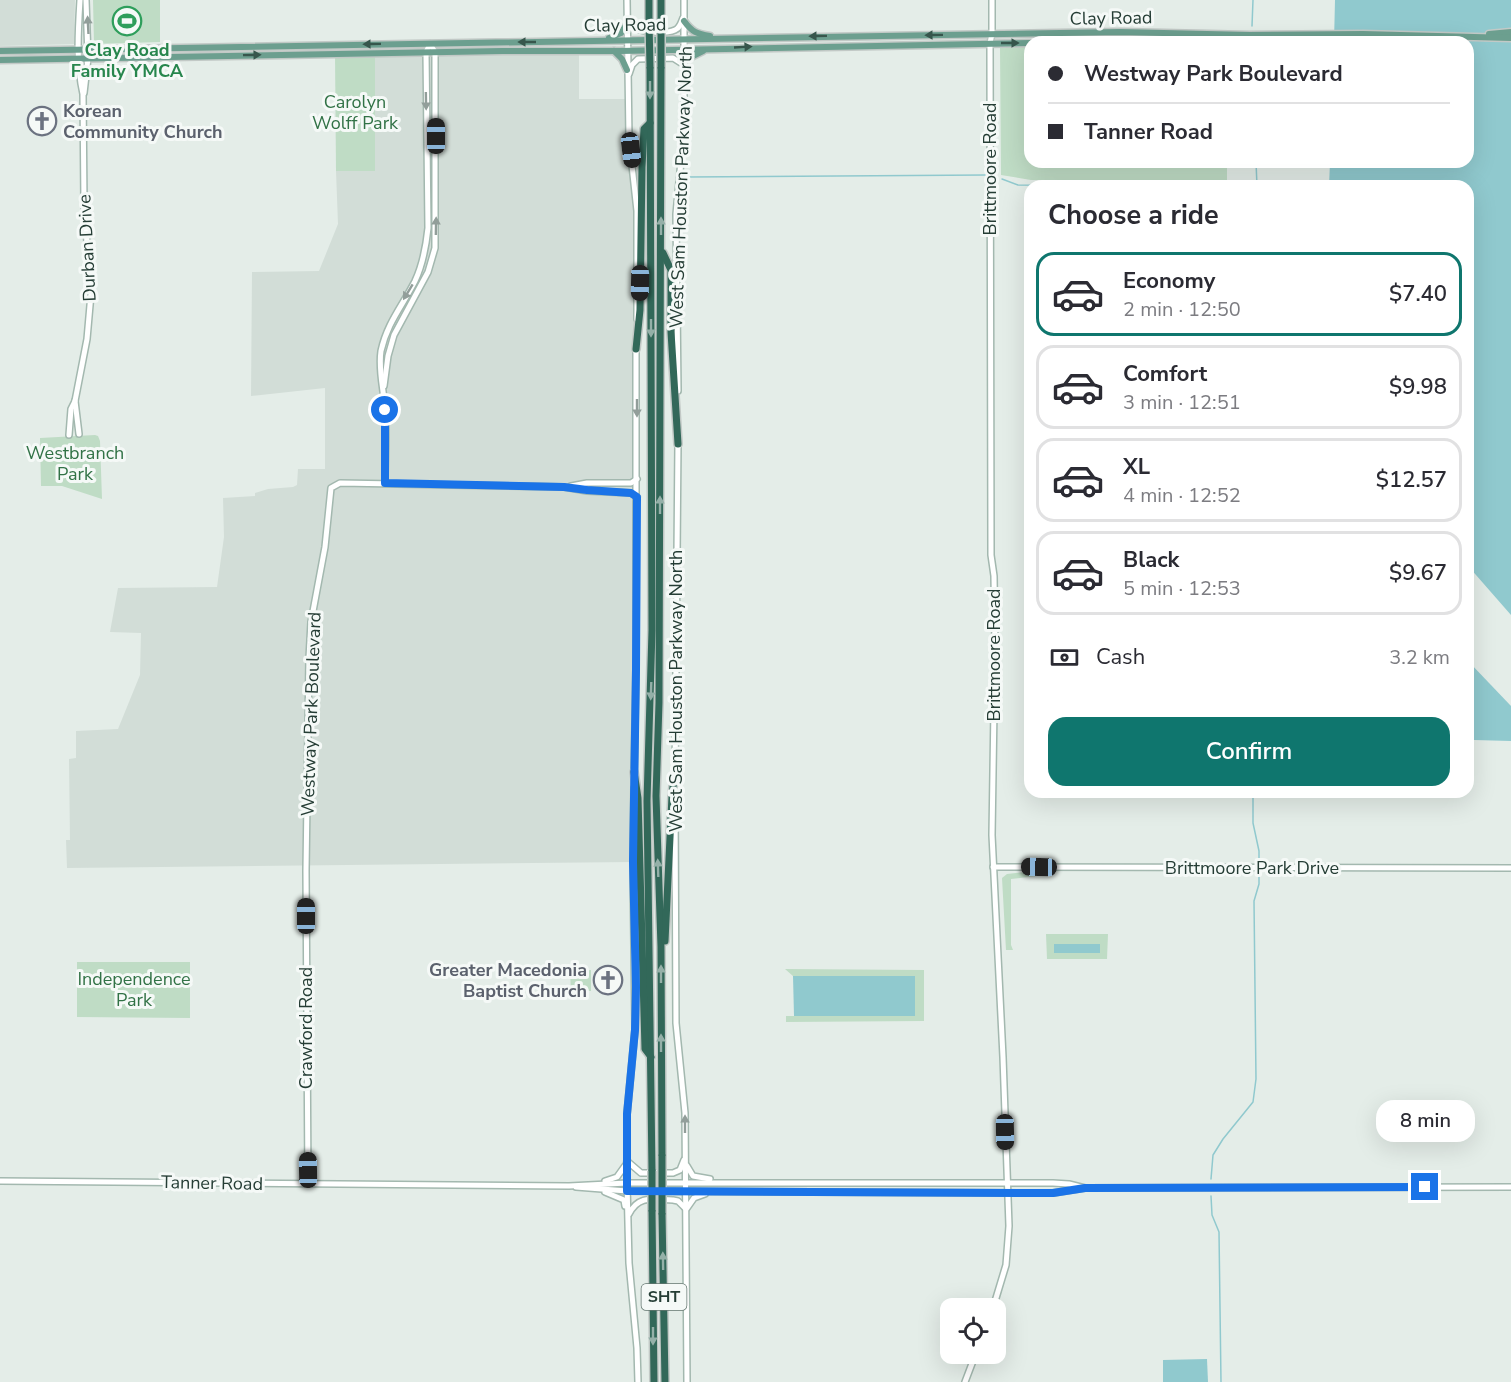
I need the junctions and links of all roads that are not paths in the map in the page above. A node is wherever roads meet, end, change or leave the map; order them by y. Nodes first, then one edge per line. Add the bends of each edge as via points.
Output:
1 (80, 0) edge
2 (86, 0) edge
3 (627, 0) edge
4 (649, 0) edge
5 (661, 0) edge
6 (684, 0) edge
7 (992, 0) edge
8 (684, 18) junction
9 (627, 24) junction
10 (1511, 32) edge
11 (1065, 33) junction
12 (992, 34) junction
13 (915, 35) junction
14 (1250, 35) junction
15 (1065, 36) edge
16 (1236, 36) edge
17 (1464, 36) joint
18 (1474, 36) edge
19 (766, 37) junction
20 (723, 38) junction
21 (1511, 38) edge
22 (627, 39) junction
23 (685, 39) junction
24 (603, 40) junction
25 (502, 42) junction
26 (562, 42) junction
27 (990, 43) junction
28 (1024, 43) edge
29 (430, 44) junction
30 (916, 44) junction
31 (330, 45) junction
32 (275, 46) junction
33 (766, 46) junction
34 (216, 47) junction
35 (152, 48) junction
36 (685, 49) junction
37 (715, 49) junction
38 (78, 50) junction
39 (88, 50) junction
40 (562, 50) junction
41 (0, 51) edge
42 (24, 51) junction
43 (502, 51) junction
44 (613, 51) junction
45 (627, 51) junction
46 (426, 52) junction
47 (435, 52) junction
48 (330, 54) junction
49 (276, 55) junction
50 (216, 56) junction
51 (151, 57) junction
52 (78, 58) junction
53 (88, 58) junction
54 (23, 59) junction
55 (0, 60) edge
56 (685, 62) junction
57 (627, 70) junction
58 (628, 79) junction
59 (83, 94) junction
60 (650, 123) junction
61 (661, 249) junction
62 (636, 349) junction
63 (383, 394) junction
64 (75, 400) junction
65 (80, 434) dead end
66 (69, 435) dead end
67 (678, 444) junction
68 (637, 479) junction
69 (385, 483) junction
70 (564, 487) junction
71 (637, 497) junction
72 (634, 772) junction
73 (674, 777) junction
74 (993, 867) junction
75 (1511, 868) edge
76 (306, 872) joint
77 (661, 948) junction
78 (651, 1057) junction
79 (685, 1158) junction
80 (627, 1161) junction
81 (0, 1181) edge
82 (627, 1183) junction
83 (686, 1183) junction
84 (741, 1183) junction
85 (308, 1184) junction
86 (1008, 1184) junction
87 (593, 1186) junction
88 (1511, 1187) edge
89 (1085, 1188) junction
90 (627, 1191) junction
91 (686, 1191) junction
92 (725, 1191) junction
93 (1008, 1192) junction
94 (686, 1209) junction
95 (627, 1216) junction
96 (997, 1298) edge
97 (971, 1364) edge
98 (654, 1380) edge
99 (638, 1382) edge
100 (665, 1382) edge
101 (687, 1382) edge
102 (965, 1382) edge

1 - 38 main road, Durban Drive
39 -> 2 main road, Durban Drive
3 - 9 main road
4 -> 60 highway, SHT, bridge
61 -> 5 highway, SHT, bridge
6 - 8 main road, West Sam Houston Parkway North
7 - 12 main road, Brittmoore Road
8 - 9 main road via 672,31 634,30
8 - 20 main road via 695,33
8 - 23 main road, West Sam Houston Parkway North
9 - 22 main road
9 - 24 main road via 620,33
10 - 17 main road, Clay Road
11 - 12 main road, Clay Road
11 - 14 main road, Clay Road
11 - 15 main road
12 -> 13 main road, Clay Road
12 - 27 main road, Brittmoore Road
13 -> 19 main road, Clay Road
13 - 30 main road
14 - 16 main road, Clay Road
14 - 17 main road, Clay Road
18 - 21 main road, Clay Road
19 - 20 main road, Clay Road
19 - 33 main road
20 - 23 main road, Clay Road
22 - 23 main road, Clay Road
22 - 24 main road, Clay Road
22 - 45 main road
23 - 36 main road, West Sam Houston Parkway North
24 - 26 main road, Clay Road
26 -> 25 main road, Clay Road
25 - 29 main road, Clay Road
25 - 43 main road
26 - 40 main road
27 -> 28 main road, Clay Road
27 - 30 main road, Clay Road
27 - 74 main road, Brittmoore Road
29 -> 31 main road, Clay Road
29 - 46 main road
29 - 47 main road
30 - 33 main road, Clay Road
31 - 32 main road, Clay Road
31 - 48 main road
32 - 34 main road, Clay Road
32 - 49 main road
37 -> 33 main road, Clay Road
34 - 35 main road, Clay Road
34 - 50 main road
35 - 39 main road, Clay Road
35 - 51 main road
36 - 37 main road, Clay Road
36 - 45 main road, Clay Road
36 - 56 main road, West Sam Houston Parkway North
37 - 56 main road via 700,52
38 - 39 main road, Clay Road
38 - 42 main road, Clay Road
38 - 52 main road, Durban Drive
39 - 53 main road, Durban Drive
40 - 43 main road, Clay Road
40 - 44 main road, Clay Road
41 - 42 main road, Clay Road
42 - 54 main road
43 - 47 main road, Clay Road
44 - 45 main road, Clay Road
44 - 57 main road
45 - 57 main road
46 - 47 main road, Clay Road
46 - 48 main road, Clay Road
46 -> 63 main road via 426,247 421,268 394,313 381,351
63 -> 47 main road via 394,335 428,273 435,248
48 - 49 main road, Clay Road
50 -> 49 main road, Clay Road
50 - 51 main road, Clay Road
51 - 53 main road, Clay Road
52 - 53 main road, Clay Road
52 - 54 main road, Clay Road
52 - 59 main road, Durban Drive
53 - 59 main road, Durban Drive
54 - 55 main road, Clay Road
56 - 58 main road via 673,58 638,59
56 - 67 main road, West Sam Houston Parkway North via 676,221
57 - 58 main road
58 - 62 main road via 636,212
59 - 64 main road, Durban Drive via 84,204 92,294
60 - 62 highway via 644,129
60 -> 78 highway, SHT via 652,619 647,827
61 - 67 highway via 671,270
77 -> 61 highway, SHT via 656,796
62 -> 68 main road
63 - 69 main road
64 - 65 main road, Durban Drive
64 - 66 main road, Durban Drive via 70,409
67 - 73 main road, West Sam Houston Parkway North
68 - 70 main road via 632,483
68 - 71 main road
69 - 70 main road, Westway Park Boulevard
69 - 76 main road, Westway Park Boulevard via 340,483 330,492 325,547 311,622
70 - 71 main road via 631,493
71 - 72 main road
72 - 78 highway via 645,1049
72 - 80 main road via 635,1022
73 - 77 highway via 665,944
79 -> 73 main road, West Sam Houston Parkway North via 676,1023
74 - 75 main road, Brittmoore Park Drive
74 - 86 main road, Brittmoore Road
76 - 85 main road, Crawford Road
100 -> 77 highway, SHT, bridge
78 -> 98 highway, SHT, bridge
79 - 80 main road via 680,1170 673,1173 641,1173
79 - 83 main road, West Sam Houston Parkway North
79 - 84 main road via 696,1177
80 - 82 main road
80 - 87 main road via 617,1177
81 - 85 main road, Tanner Road
82 - 83 main road, Tanner Road
82 - 87 main road, Tanner Road
82 - 90 main road
83 - 84 main road, Tanner Road
83 - 91 main road, West Sam Houston Parkway North
84 - 86 main road, Tanner Road
85 - 87 main road, Tanner Road
86 - 89 main road, Tanner Road via 1069,1184
86 - 93 main road, Brittmoore Road
87 - 90 main road, Tanner Road
87 - 95 main road via 624,1200
88 - 89 main road, Tanner Road
89 - 93 main road, Tanner Road via 1053,1193
90 - 91 main road, Tanner Road
90 - 95 main road
91 - 92 main road, Tanner Road
91 - 94 main road, West Sam Houston Parkway North
92 - 93 main road, Tanner Road
92 - 94 main road via 702,1194
93 - 96 main road, Brittmoore Road via 1009,1250
94 - 95 main road via 678,1201 642,1200
94 - 101 main road, West Sam Houston Parkway North
95 - 99 main road
97 - 102 main road

